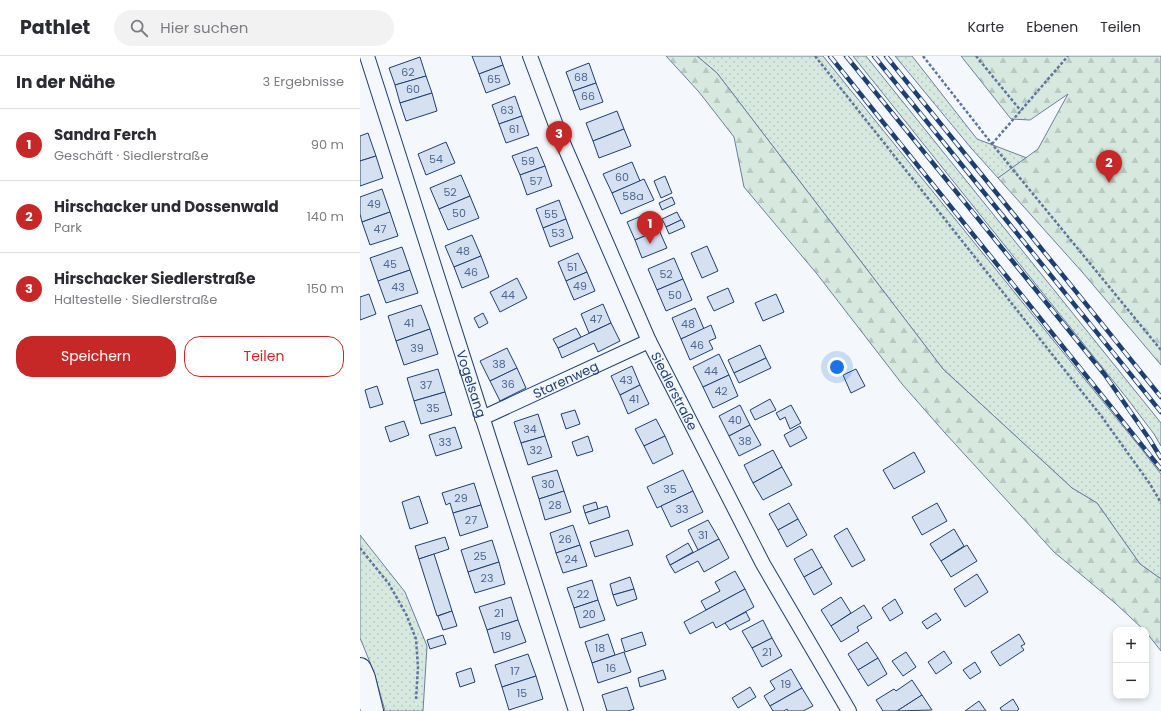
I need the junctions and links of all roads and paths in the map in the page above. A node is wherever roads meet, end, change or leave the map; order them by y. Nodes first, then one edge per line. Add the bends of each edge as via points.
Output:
1 (367, 56) edge
2 (530, 56) edge
3 (815, 56) edge
4 (923, 56) edge
5 (976, 56) edge
6 (1068, 56) edge
7 (1021, 111) junction
8 (992, 144) junction
9 (649, 341) junction
10 (1161, 350) edge
11 (482, 418) junction
12 (1161, 504) edge
13 (360, 548) edge
14 (360, 669) edge
15 (416, 699) dead end
16 (372, 711) edge
17 (576, 711) edge
18 (849, 711) edge

1 - 11 street, Vogelsang
2 - 9 street, Siedlerstraße via 560,136
3 - 12 path via 1102,417 1150,484
4 - 8 path
5 - 7 path
6 - 7 path
7 - 8 path
8 - 10 path
9 - 11 street, Starenweg
9 - 18 street, Siedlerstraße via 763,564
11 - 17 street, Vogelsang
13 - 15 path via 389,584 406,614 416,639
14 - 16 highway

